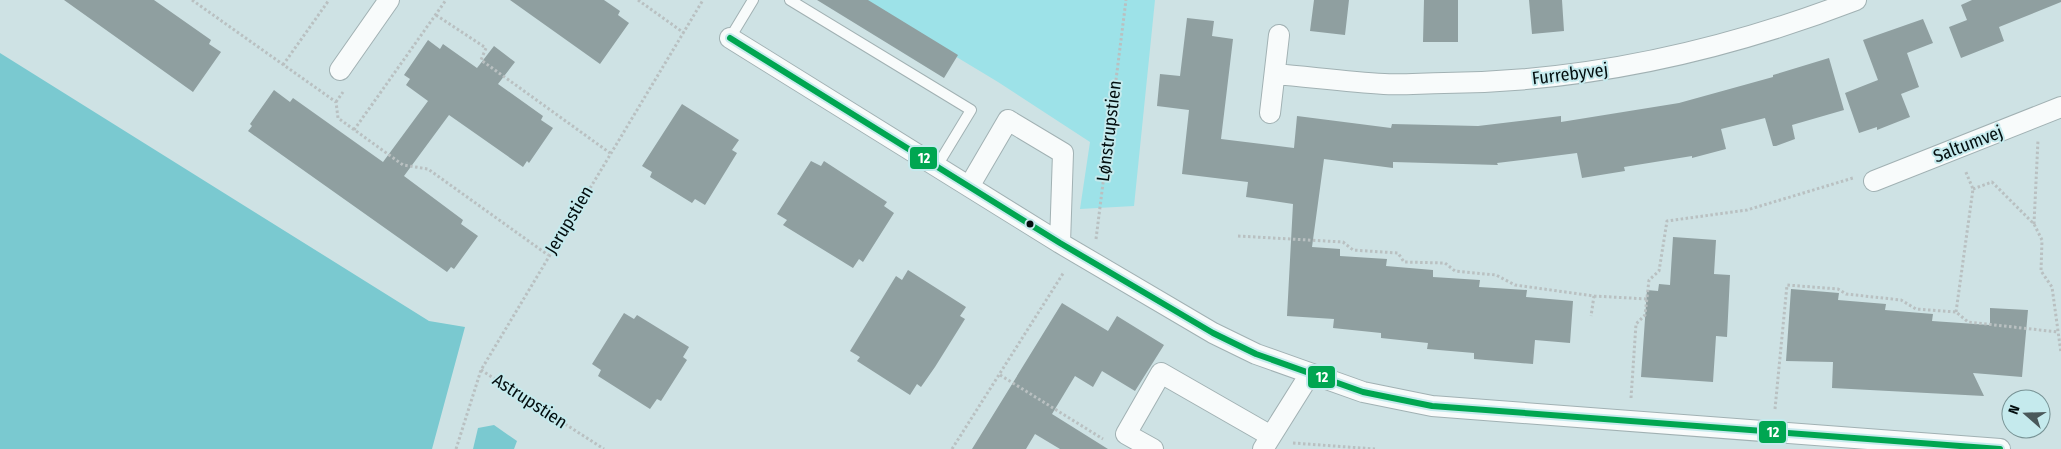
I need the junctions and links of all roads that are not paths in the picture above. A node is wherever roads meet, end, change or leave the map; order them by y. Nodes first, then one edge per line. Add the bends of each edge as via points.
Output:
1 (389, 0) edge
2 (753, 0) edge
3 (790, 0) edge
4 (1856, 0) edge
5 (1279, 35) dead end
6 (730, 38) joint
7 (340, 70) dead end
8 (1275, 74) junction
9 (2061, 107) edge
10 (1270, 113) dead end
11 (937, 166) junction
12 (1874, 181) road end
13 (970, 185) junction
14 (1075, 252) junction
15 (1310, 374) junction
16 (1778, 438) edge
17 (1268, 442) edge
18 (1925, 446) edge
19 (1153, 449) edge
20 (2000, 449) edge

1 - 7 street
2 - 6 lane
3 - 11 lane via 971,110
4 - 8 street, Furrebyvej via 1714,48 1605,71 1495,83 1403,84
5 - 8 street
6 - 11 street
8 - 10 street
9 - 12 street, Saltumvej
11 - 13 street
13 - 14 street
13 - 14 street via 1008,120 1063,152
14 - 15 street via 1213,333 1256,354
15 - 16 street via 1363,392 1432,406 1629,421
15 - 17 street
16 - 18 street
17 - 19 street via 1161,373 1126,434
18 - 20 street

